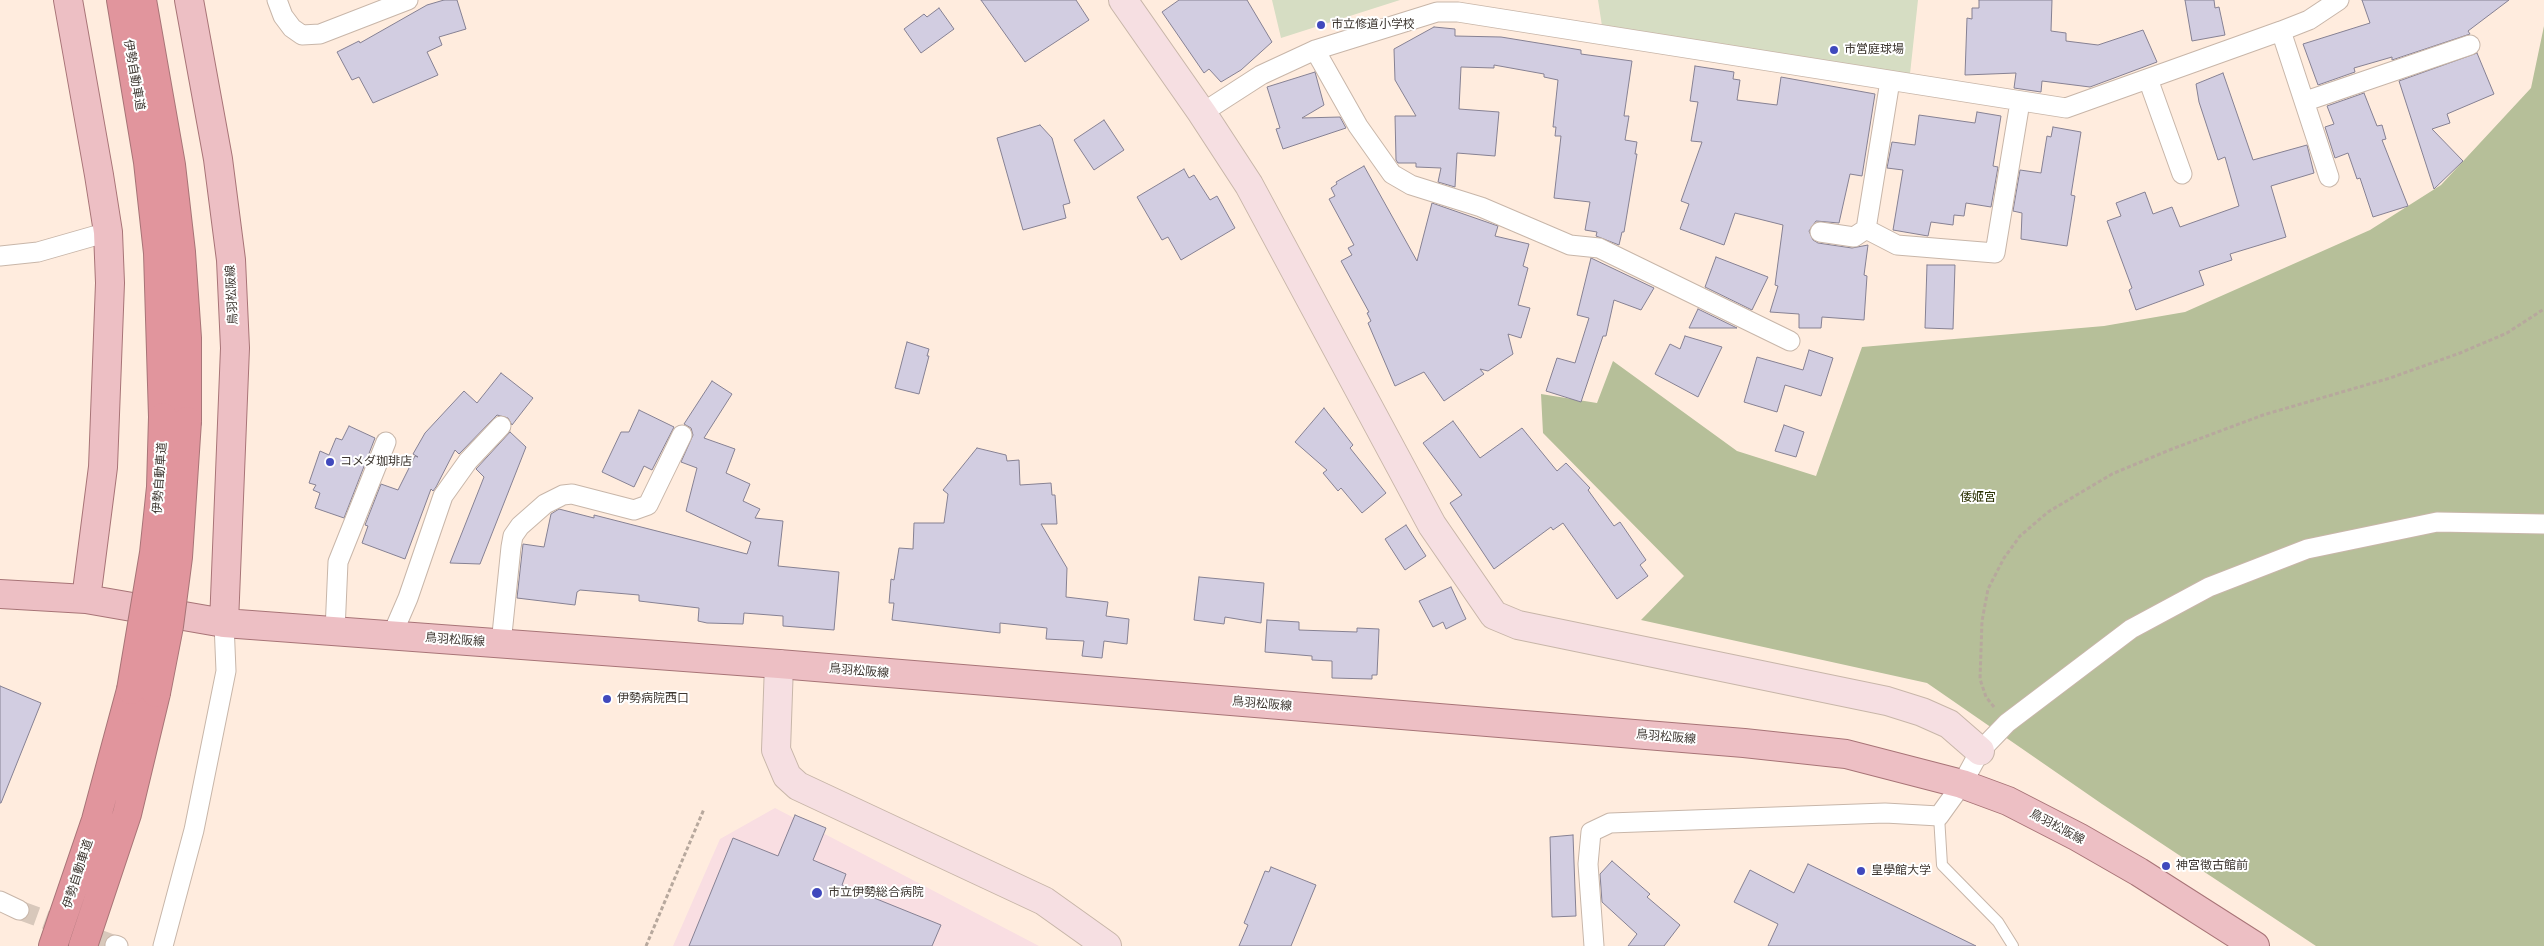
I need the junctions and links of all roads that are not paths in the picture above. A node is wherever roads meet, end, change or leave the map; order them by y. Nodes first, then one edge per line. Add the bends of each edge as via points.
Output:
1 (68, 0) edge
2 (121, 0) edge
3 (142, 0) edge
4 (190, 0) edge
5 (278, 0) edge
6 (408, 0) edge
7 (1123, 0) edge
8 (2339, 0) edge
9 (2281, 31) junction
10 (2470, 44) dead end
11 (1315, 50) junction
12 (146, 75) junction
13 (2148, 79) junction
14 (1890, 81) junction
15 (2306, 101) junction
16 (2020, 102) junction
17 (1202, 113) junction
18 (2182, 174) dead end
19 (2329, 177) dead end
20 (1866, 229) junction
21 (108, 232) junction
22 (1820, 232) dead end
23 (0, 256) edge
24 (1790, 341) dead end
25 (501, 426) dead end
26 (682, 435) dead end
27 (386, 442) dead end
28 (2544, 524) edge
29 (0, 594) edge
30 (86, 599) junction
31 (224, 623) junction
32 (335, 631) junction
33 (392, 635) junction
34 (501, 644) junction
35 (779, 664) junction
36 (144, 691) junction
37 (1980, 751) junction
38 (1962, 784) junction
39 (1939, 816) junction
40 (0, 901) edge
41 (19, 910) tunnel mouth
42 (53, 946) edge
43 (83, 946) edge
44 (163, 946) edge
45 (1107, 946) edge
46 (1594, 946) edge
47 (2013, 946) edge
48 (2255, 946) edge

1 - 21 main road
2 - 12 highway, 伊勢自動車道
3 - 12 highway, 伊勢自動車道
4 - 31 main road, 鳥羽松阪線 via 218,159 232,280 235,348
5 - 6 street via 288,22 302,36 320,34
7 - 17 street
8 - 9 street via 2309,20
9 - 13 street
9 - 15 street
10 - 15 street
11 - 14 street via 1420,15 1458,12
11 - 17 street via 1261,75
11 - 24 street via 1358,126 1392,174 1411,185 1481,207 1570,245 1599,248
12 - 36 highway, 伊勢自動車道, bridge via 158,253 175,419 161,487
13 - 16 street via 2066,108
13 - 18 street
14 - 16 street
14 - 20 street
15 - 19 street via 2307,116
16 - 20 street via 1995,253 1897,245
17 - 37 street via 1249,185 1432,525 1494,615 1518,625 1887,701 1949,724
20 - 22 street via 1854,237
21 - 23 street via 38,252
21 - 30 main road via 109,348 103,467
25 - 33 street via 443,496
26 - 34 street via 648,505 634,510 572,494 563,495 545,504 520,526 511,547
27 - 32 street via 338,562
28 - 37 street via 2437,522 2307,549 2209,587 2131,629 2007,723
29 - 30 main road, 鳥羽松阪線
30 - 31 main road, 鳥羽松阪線
31 - 32 main road, 鳥羽松阪線
31 - 44 street via 226,671 194,830
32 - 33 main road, 鳥羽松阪線
33 - 34 main road, 鳥羽松阪線
34 - 35 main road, 鳥羽松阪線
35 - 38 main road, 鳥羽松阪線 via 1744,743 1846,754
35 - 45 street via 776,750 787,776 798,786 1044,901
36 - 42 highway, 伊勢自動車道
36 - 43 highway, 伊勢自動車道 via 124,823
37 - 38 street
38 - 39 street
38 - 48 main road, 鳥羽松阪線 via 2008,801 2078,837
39 - 46 street via 1885,813 1610,823 1591,832 1588,864
39 - 47 lane via 1942,864 1998,922
40 - 41 street

